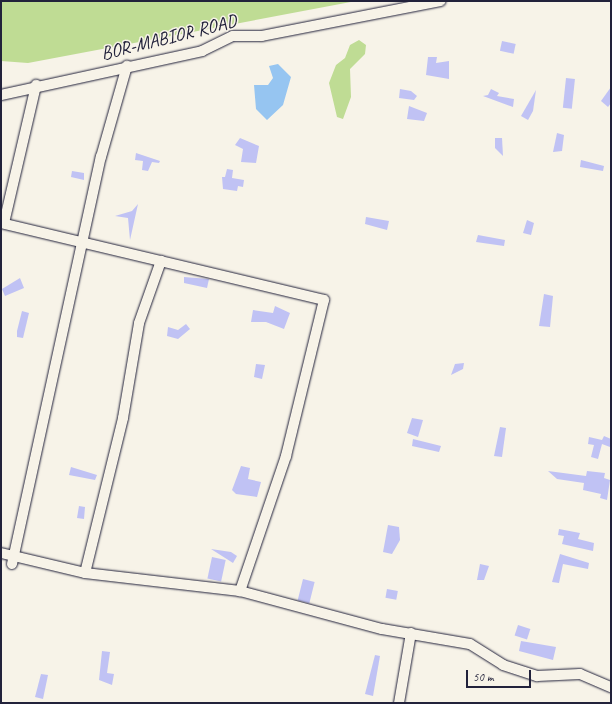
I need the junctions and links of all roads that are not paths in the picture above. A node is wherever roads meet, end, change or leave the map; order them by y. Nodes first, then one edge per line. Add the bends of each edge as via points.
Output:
1 (441, 1) edge
2 (128, 66) junction
3 (36, 85) junction
4 (1, 95) edge
5 (3, 223) edge
6 (84, 243) junction
7 (161, 261) junction
8 (1, 553) edge
9 (13, 560) junction
10 (85, 572) junction
11 (240, 591) junction
12 (411, 634) junction
13 (611, 687) edge
14 (399, 703) edge

1 - 2 street, BOR-MABIOR ROAD via 262,36 233,36 202,51
2 - 3 street, BOR-MABIOR ROAD
2 - 6 street via 101,157
3 - 4 street, BOR-MABIOR ROAD
3 - 5 street
5 - 6 street
6 - 7 street
6 - 9 street
7 - 10 street via 140,323 123,418
7 - 11 street via 324,300 286,456
8 - 9 street
9 - 10 street
10 - 11 street
11 - 12 street via 334,618
12 - 13 street via 470,644 503,665 537,676 580,674
12 - 14 street

